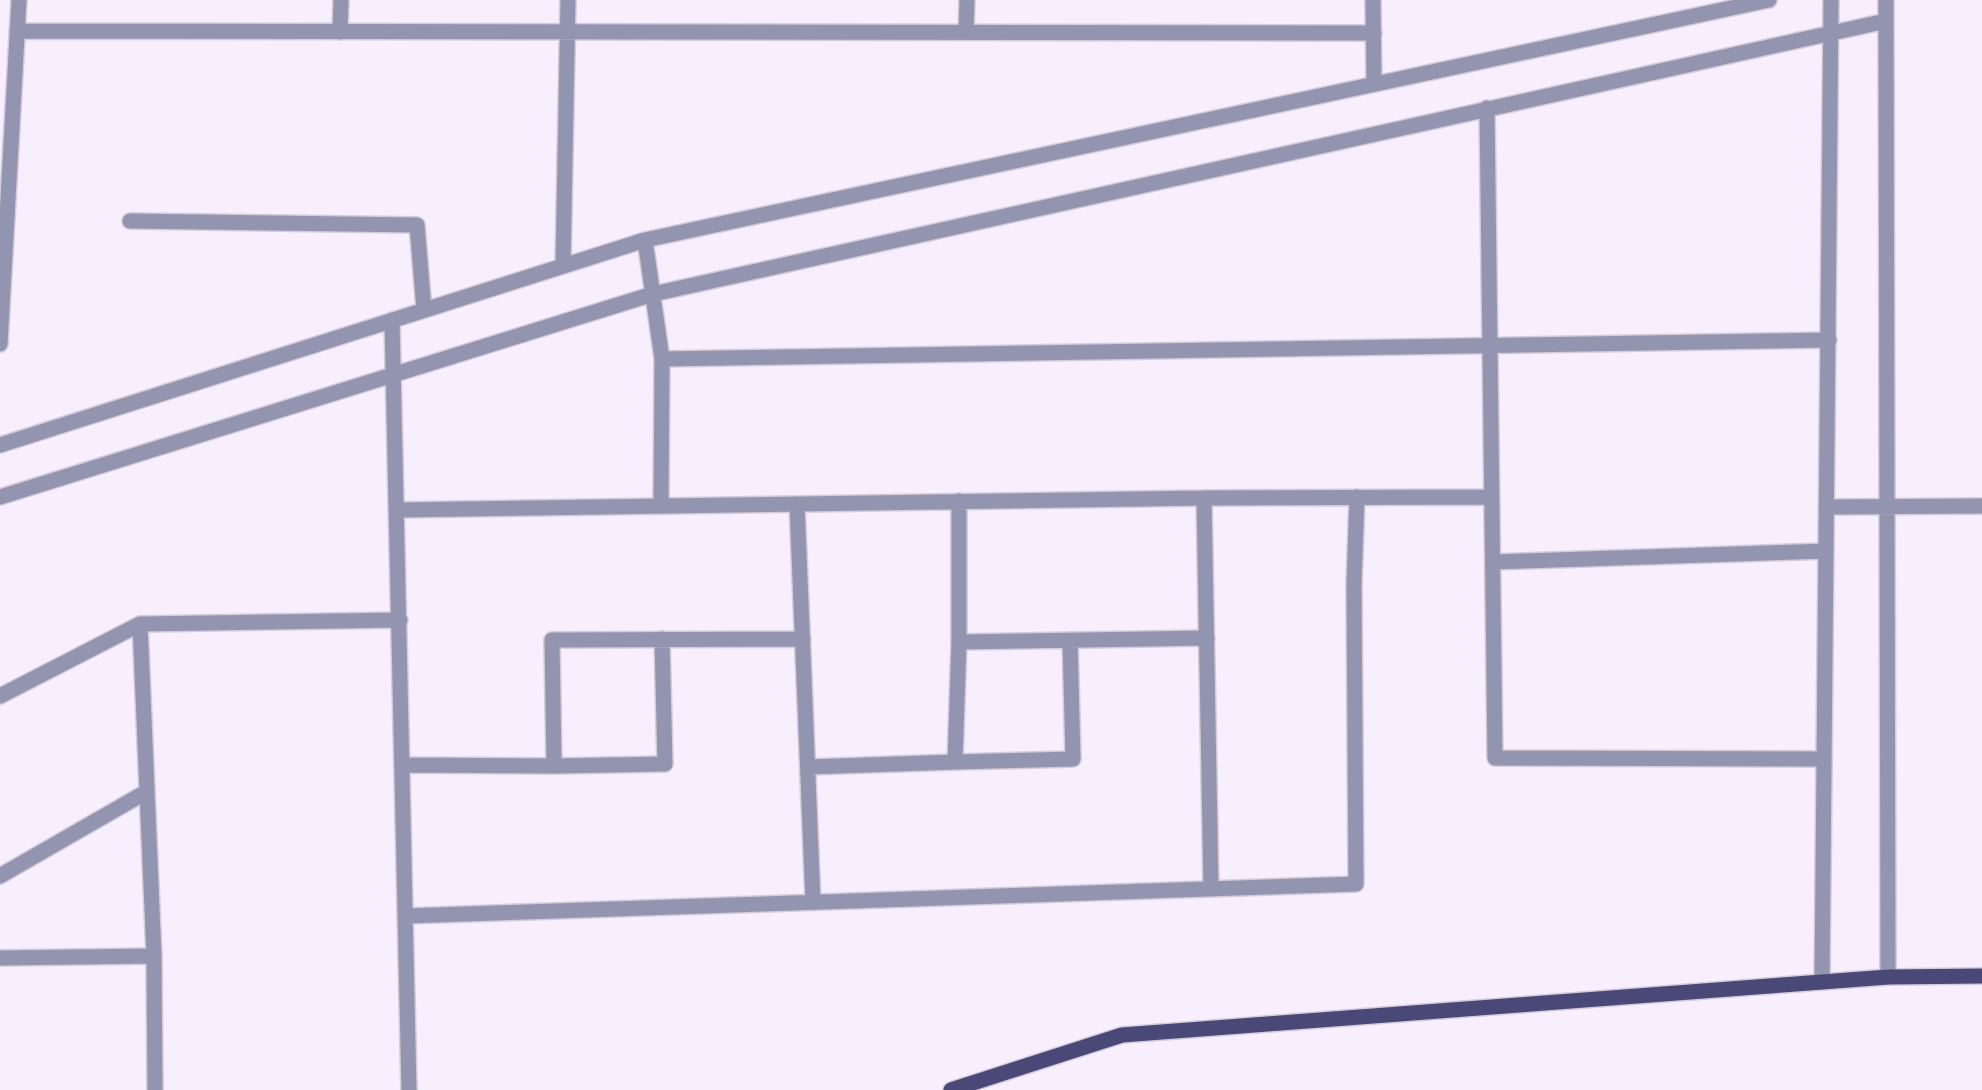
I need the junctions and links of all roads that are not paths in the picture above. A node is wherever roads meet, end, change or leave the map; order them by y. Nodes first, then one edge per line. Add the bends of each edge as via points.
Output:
1 (19, 0) edge
2 (341, 0) edge
3 (568, 0) edge
4 (967, 0) edge
5 (1373, 0) edge
6 (1769, 0) edge
7 (1831, 0) edge
8 (1886, 0) edge
9 (1886, 21) junction
10 (17, 31) junction
11 (340, 32) junction
12 (568, 32) junction
13 (966, 32) junction
14 (1832, 32) junction
15 (1374, 33) junction
16 (1374, 84) junction
17 (1487, 108) junction
18 (130, 221) dead end
19 (645, 240) junction
20 (563, 266) junction
21 (653, 294) junction
22 (424, 310) junction
23 (392, 320) junction
24 (1828, 340) junction
25 (0, 344) edge
26 (1490, 346) junction
27 (662, 359) junction
28 (394, 375) junction
29 (0, 445) edge
30 (0, 497) edge
31 (1357, 497) junction
32 (1492, 497) junction
33 (1204, 498) junction
34 (959, 501) junction
35 (797, 504) junction
36 (661, 506) junction
37 (1887, 506) junction
38 (1982, 506) edge
39 (1827, 507) junction
40 (397, 510) junction
41 (1826, 551) junction
42 (1493, 562) junction
43 (400, 620) junction
44 (140, 624) junction
45 (1207, 638) junction
46 (662, 639) junction
47 (803, 639) junction
48 (1070, 640) junction
49 (959, 642) junction
50 (0, 696) edge
51 (1824, 759) junction
52 (955, 762) junction
53 (402, 765) junction
54 (554, 766) junction
55 (807, 767) junction
56 (146, 792) junction
57 (0, 876) edge
58 (1211, 889) junction
59 (813, 902) junction
60 (406, 916) junction
61 (154, 956) junction
62 (0, 958) edge
63 (1982, 976) edge
64 (1888, 977) junction
65 (1822, 982) junction
66 (155, 1090) edge
67 (409, 1090) edge
68 (951, 1090) edge

1 - 10 street
2 - 11 street
3 - 12 street
4 - 13 street
5 - 15 street
6 - 16 street
7 - 14 street
8 - 9 street
9 - 14 street
9 - 37 street
10 - 11 street
10 - 25 street
11 - 12 street
12 - 13 street
12 - 20 street
13 - 15 street
14 - 17 street
14 - 24 street
15 - 16 street
16 - 19 street
17 - 21 street
17 - 26 street
18 - 22 street via 417,225
19 - 20 street
19 - 21 street
20 - 22 street
21 - 27 street
21 - 28 street
22 - 23 street
23 - 28 street
23 - 29 street
24 - 26 street
24 - 39 street
26 - 27 street
26 - 32 street
27 - 36 street
28 - 30 street
28 - 40 street
31 - 32 street
31 - 33 street
31 - 58 street via 1356,884
32 - 42 street
33 - 34 street
33 - 45 street
34 - 35 street
34 - 49 street
35 - 36 street
35 - 47 street
36 - 40 street
37 - 38 street
37 - 39 street
37 - 64 street
39 - 41 street
40 - 43 street
41 - 42 street
41 - 51 street
42 - 51 street via 1495,758
43 - 44 street
43 - 53 street
44 - 50 street
44 - 56 street
45 - 48 street
45 - 58 street
46 - 47 street
46 - 54 street via 664,764
46 - 54 street via 552,640
47 - 55 street
48 - 49 street
48 - 52 street via 1073,759
49 - 52 street
51 - 65 street
52 - 55 street
53 - 54 street
53 - 60 street
55 - 59 street
56 - 57 street
56 - 61 street
58 - 59 street
59 - 60 street
60 - 67 street
61 - 62 street
61 - 66 street
63 - 64 main road
64 - 65 main road
65 - 68 main road via 1122,1035

